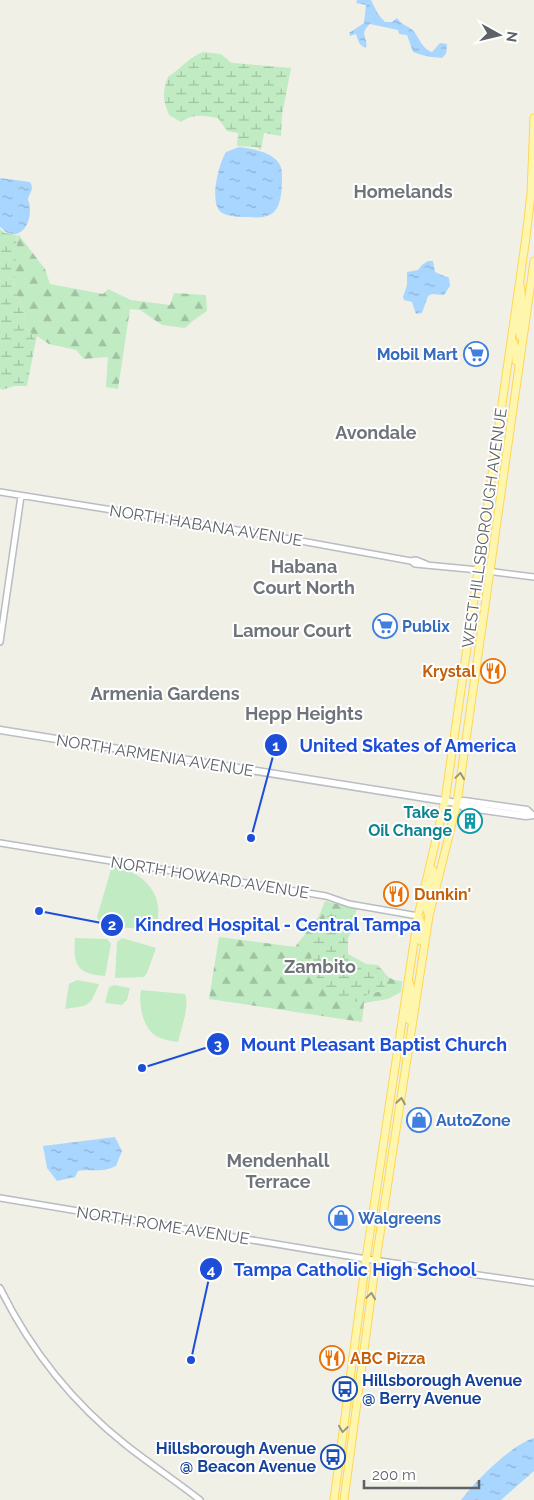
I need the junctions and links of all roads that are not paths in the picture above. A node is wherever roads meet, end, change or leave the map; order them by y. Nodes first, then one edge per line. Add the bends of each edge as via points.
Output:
1 (534, 118) edge
2 (534, 260) edge
3 (520, 282) junction
4 (512, 340) junction
5 (522, 342) junction
6 (514, 403) junction
7 (0, 492) edge
8 (21, 496) junction
9 (479, 570) junction
10 (490, 571) junction
11 (534, 577) edge
12 (0, 642) edge
13 (466, 658) junction
14 (468, 725) junction
15 (0, 730) edge
16 (445, 801) junction
17 (458, 803) junction
18 (532, 814) edge
19 (0, 844) edge
20 (432, 857) junction
21 (418, 916) junction
22 (429, 916) junction
23 (420, 976) junction
24 (409, 981) junction
25 (411, 1030) junction
26 (401, 1031) junction
27 (406, 1069) junction
28 (387, 1121) junction
29 (390, 1169) junction
30 (0, 1198) edge
31 (366, 1259) junction
32 (376, 1260) junction
33 (534, 1283) edge
34 (0, 1288) edge
35 (359, 1312) junction
36 (355, 1344) junction
37 (364, 1351) junction
38 (358, 1398) junction
39 (200, 1500) edge
40 (334, 1500) edge
41 (344, 1500) edge

1 - 3 main road, WEST HILLSBOROUGH AVENUE
2 - 5 main road, WEST HILLSBOROUGH AVENUE
3 - 4 main road, WEST HILLSBOROUGH AVENUE
3 - 5 main road via 523,294 519,335
4 - 6 main road via 516,349 511,399
4 - 9 main road, WEST HILLSBOROUGH AVENUE
5 - 6 main road, WEST HILLSBOROUGH AVENUE
6 - 10 main road, WEST HILLSBOROUGH AVENUE
7 - 8 street, NORTH HABANA AVENUE
8 - 9 street, NORTH HABANA AVENUE via 268,535 411,562 416,560
8 - 12 street
9 - 10 street, NORTH HABANA AVENUE
9 - 13 main road, WEST HILLSBOROUGH AVENUE
10 - 11 street, NORTH HABANA AVENUE
10 - 14 main road, WEST HILLSBOROUGH AVENUE
13 - 14 main road via 471,668 466,707
13 - 16 main road, WEST HILLSBOROUGH AVENUE
17 -> 14 main road, WEST HILLSBOROUGH AVENUE
15 - 16 main road, NORTH ARMENIA AVENUE
16 - 17 main road, NORTH ARMENIA AVENUE
16 - 20 main road, WEST HILLSBOROUGH AVENUE
17 - 18 main road, NORTH ARMENIA AVENUE via 463,807 526,816
17 - 22 main road, WEST HILLSBOROUGH AVENUE
19 - 21 street, NORTH HOWARD AVENUE via 326,896 349,904
20 - 21 main road, WEST HILLSBOROUGH AVENUE
20 - 22 main road via 433,873 426,901
21 - 23 main road via 422,933 417,967
21 - 24 main road, WEST HILLSBOROUGH AVENUE
22 - 23 main road, WEST HILLSBOROUGH AVENUE
23 - 25 main road, WEST HILLSBOROUGH AVENUE
24 - 25 main road via 412,991 408,1020
24 - 26 main road, WEST HILLSBOROUGH AVENUE
25 - 27 main road, WEST HILLSBOROUGH AVENUE
26 - 27 main road via 406,1038 403,1064
26 - 28 main road, WEST HILLSBOROUGH AVENUE
29 -> 27 main road, WEST HILLSBOROUGH AVENUE
28 - 29 main road via 391,1130
28 - 31 main road, WEST HILLSBOROUGH AVENUE
29 - 32 main road, WEST HILLSBOROUGH AVENUE
30 - 31 street, NORTH ROME AVENUE
31 - 32 street, NORTH ROME AVENUE
31 - 35 main road, WEST HILLSBOROUGH AVENUE
32 - 33 street, NORTH ROME AVENUE
37 -> 32 main road, WEST HILLSBOROUGH AVENUE
34 - 39 street via 47,1366 77,1400 126,1445
35 - 36 main road, WEST HILLSBOROUGH AVENUE
35 - 37 main road via 360,1344
36 - 38 main road via 359,1356 355,1390
36 -> 40 main road, WEST HILLSBOROUGH AVENUE
37 - 38 main road, WEST HILLSBOROUGH AVENUE
38 - 41 main road, WEST HILLSBOROUGH AVENUE

